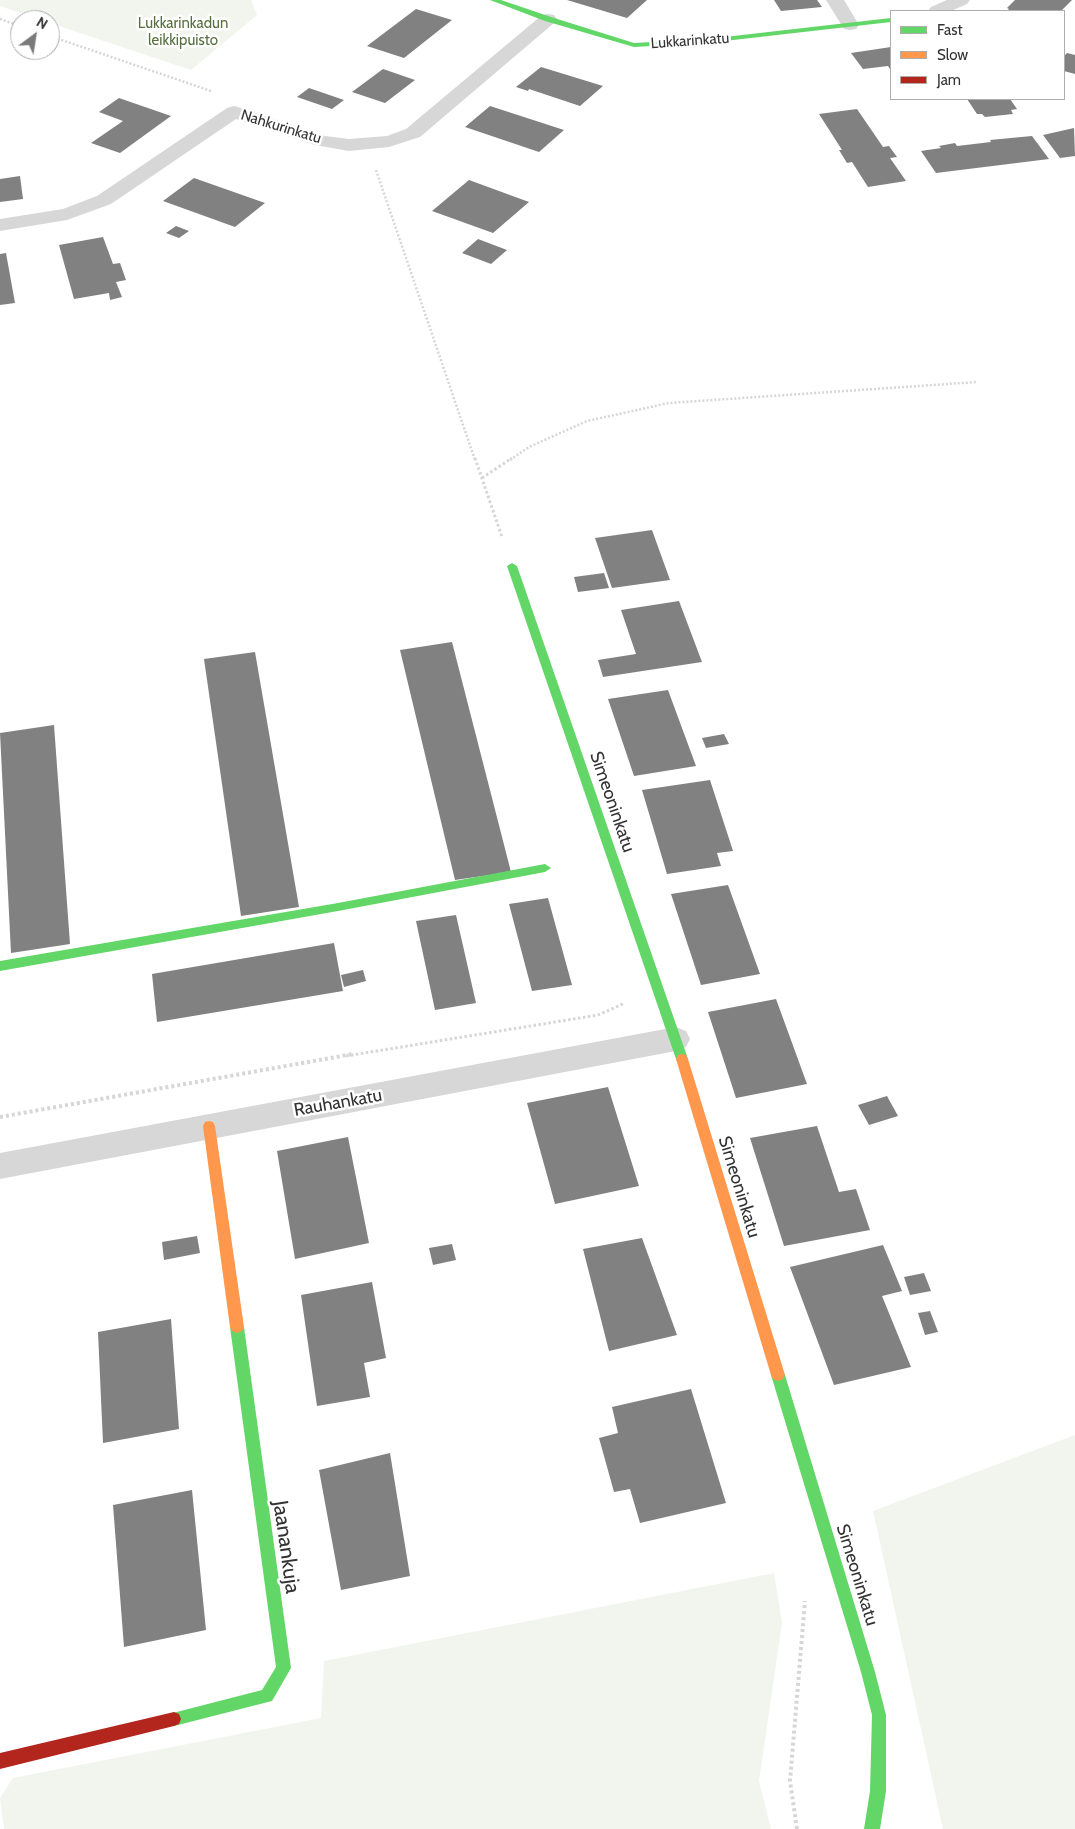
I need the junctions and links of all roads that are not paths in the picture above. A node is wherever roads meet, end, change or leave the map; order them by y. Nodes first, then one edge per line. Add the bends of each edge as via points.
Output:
1 (494, 0) edge
2 (835, 0) edge
3 (961, 0) edge
4 (939, 10) edge
5 (548, 19) junction
6 (890, 20) edge
7 (850, 25) junction
8 (0, 225) edge
9 (512, 566) road end
10 (545, 868) dead end
11 (0, 966) edge
12 (676, 1039) junction
13 (209, 1126) junction
14 (0, 1166) edge
15 (0, 1761) edge
16 (872, 1829) edge

1 - 5 street, Lukkarinkatu
2 - 7 street
3 - 4 street
5 - 7 street, Lukkarinkatu via 634,45 707,41
5 - 8 street, Nahkurinkatu via 413,133 367,144 322,141 235,106 104,200 67,214
6 - 7 street, Lukkarinkatu
9 - 12 street, Simeoninkatu
10 - 11 street
12 - 13 street, Rauhankatu
12 - 16 street, Simeoninkatu via 879,1715 878,1791
13 - 14 street, Rauhankatu
13 - 15 street, Jaanankuja via 284,1668 267,1696

